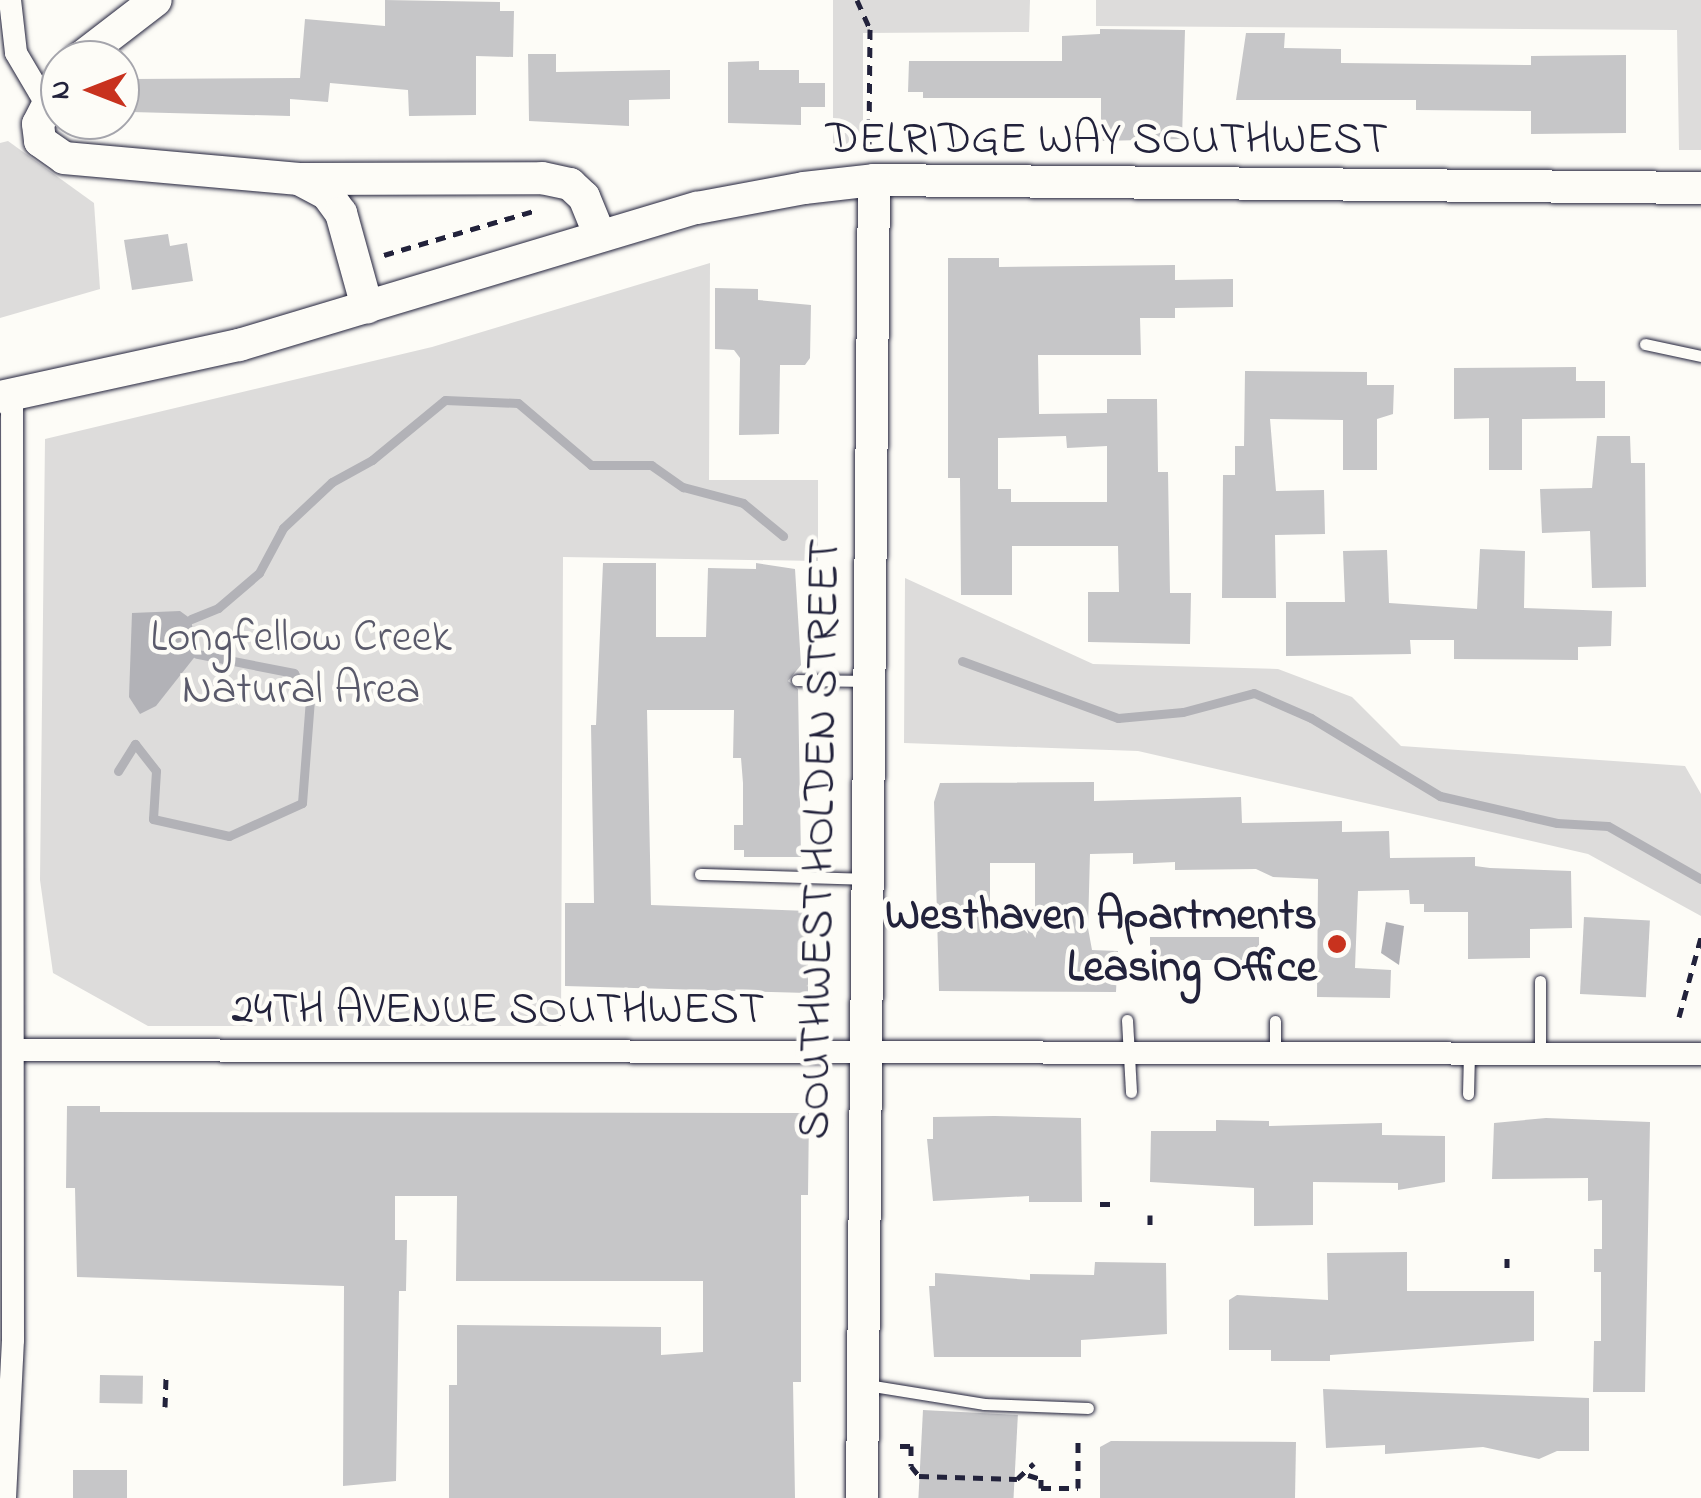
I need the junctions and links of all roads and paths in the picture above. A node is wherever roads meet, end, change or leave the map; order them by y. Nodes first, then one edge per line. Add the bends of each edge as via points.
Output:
1 (10, 0) edge
2 (156, 0) edge
3 (856, 0) edge
4 (104, 40) edge
5 (40, 79) edge
6 (40, 140) edge
7 (872, 166) junction
8 (299, 179) junction
9 (1701, 188) edge
10 (540, 209) dead end
11 (600, 236) junction
12 (404, 249) junction
13 (385, 255) dead end
14 (409, 266) dead end
15 (368, 308) junction
16 (1645, 344) dead end
17 (1701, 356) edge
18 (6, 396) edge
19 (797, 680) dead end
20 (868, 681) junction
21 (6, 737) edge
22 (6, 848) edge
23 (700, 874) dead end
24 (865, 879) junction
25 (1701, 937) edge
26 (1540, 981) dead end
27 (1679, 1017) dead end
28 (1127, 1020) dead end
29 (1275, 1021) dead end
30 (1127, 1052) junction
31 (1275, 1053) junction
32 (1469, 1053) junction
33 (1540, 1053) junction
34 (1701, 1054) edge
35 (864, 1055) junction
36 (9, 1062) edge
37 (1132, 1092) dead end
38 (1468, 1094) dead end
39 (1100, 1204) dead end
40 (1114, 1204) dead end
41 (1150, 1215) dead end
42 (1150, 1229) dead end
43 (1507, 1258) dead end
44 (1507, 1269) dead end
45 (166, 1374) dead end
46 (862, 1384) junction
47 (166, 1407) dead end
48 (1088, 1408) dead end
49 (1078, 1441) dead end
50 (900, 1446) dead end
51 (1034, 1462) dead end
52 (1027, 1474) junction
53 (5, 1498) edge
54 (862, 1498) edge

1 - 5 street via 16,53
2 - 4 street
3 - 7 path via 870,29
6 - 8 street via 64,158
7 - 9 street, DELRIDGE WAY SOUTHWEST
7 - 11 street, DELRIDGE WAY SOUTHWEST
7 - 20 street, SOUTHWEST HOLDEN STREET
8 - 11 street via 542,178 570,184 584,196
8 - 15 street via 327,194 341,213
10 - 12 path
11 - 15 street, DELRIDGE WAY SOUTHWEST
12 - 13 path
12 - 14 path
15 - 18 street, DELRIDGE WAY SOUTHWEST via 239,345
16 - 17 lane
18 - 21 street
19 - 20 lane
20 - 24 street, SOUTHWEST HOLDEN STREET
21 - 22 street
22 - 36 street
23 - 24 lane
24 - 35 street, SOUTHWEST HOLDEN STREET
25 - 27 path
26 - 33 lane
28 - 30 lane
29 - 31 lane
30 - 31 street, 24TH AVENUE SOUTHWEST
30 - 35 street, 24TH AVENUE SOUTHWEST
30 - 37 lane
31 - 32 street, 24TH AVENUE SOUTHWEST
32 - 33 street, 24TH AVENUE SOUTHWEST
32 - 38 lane
33 - 34 street, 24TH AVENUE SOUTHWEST
35 - 36 street, 24TH AVENUE SOUTHWEST
35 - 46 street, SOUTHWEST HOLDEN STREET
36 - 53 street
39 - 40 path
41 - 42 path
43 - 44 path
45 - 47 path
46 - 48 lane via 984,1404
46 - 54 street, SOUTHWEST HOLDEN STREET
49 - 52 path via 1078,1488 1041,1488 1041,1479
50 - 52 path via 911,1446 911,1466 919,1476
51 - 52 path

